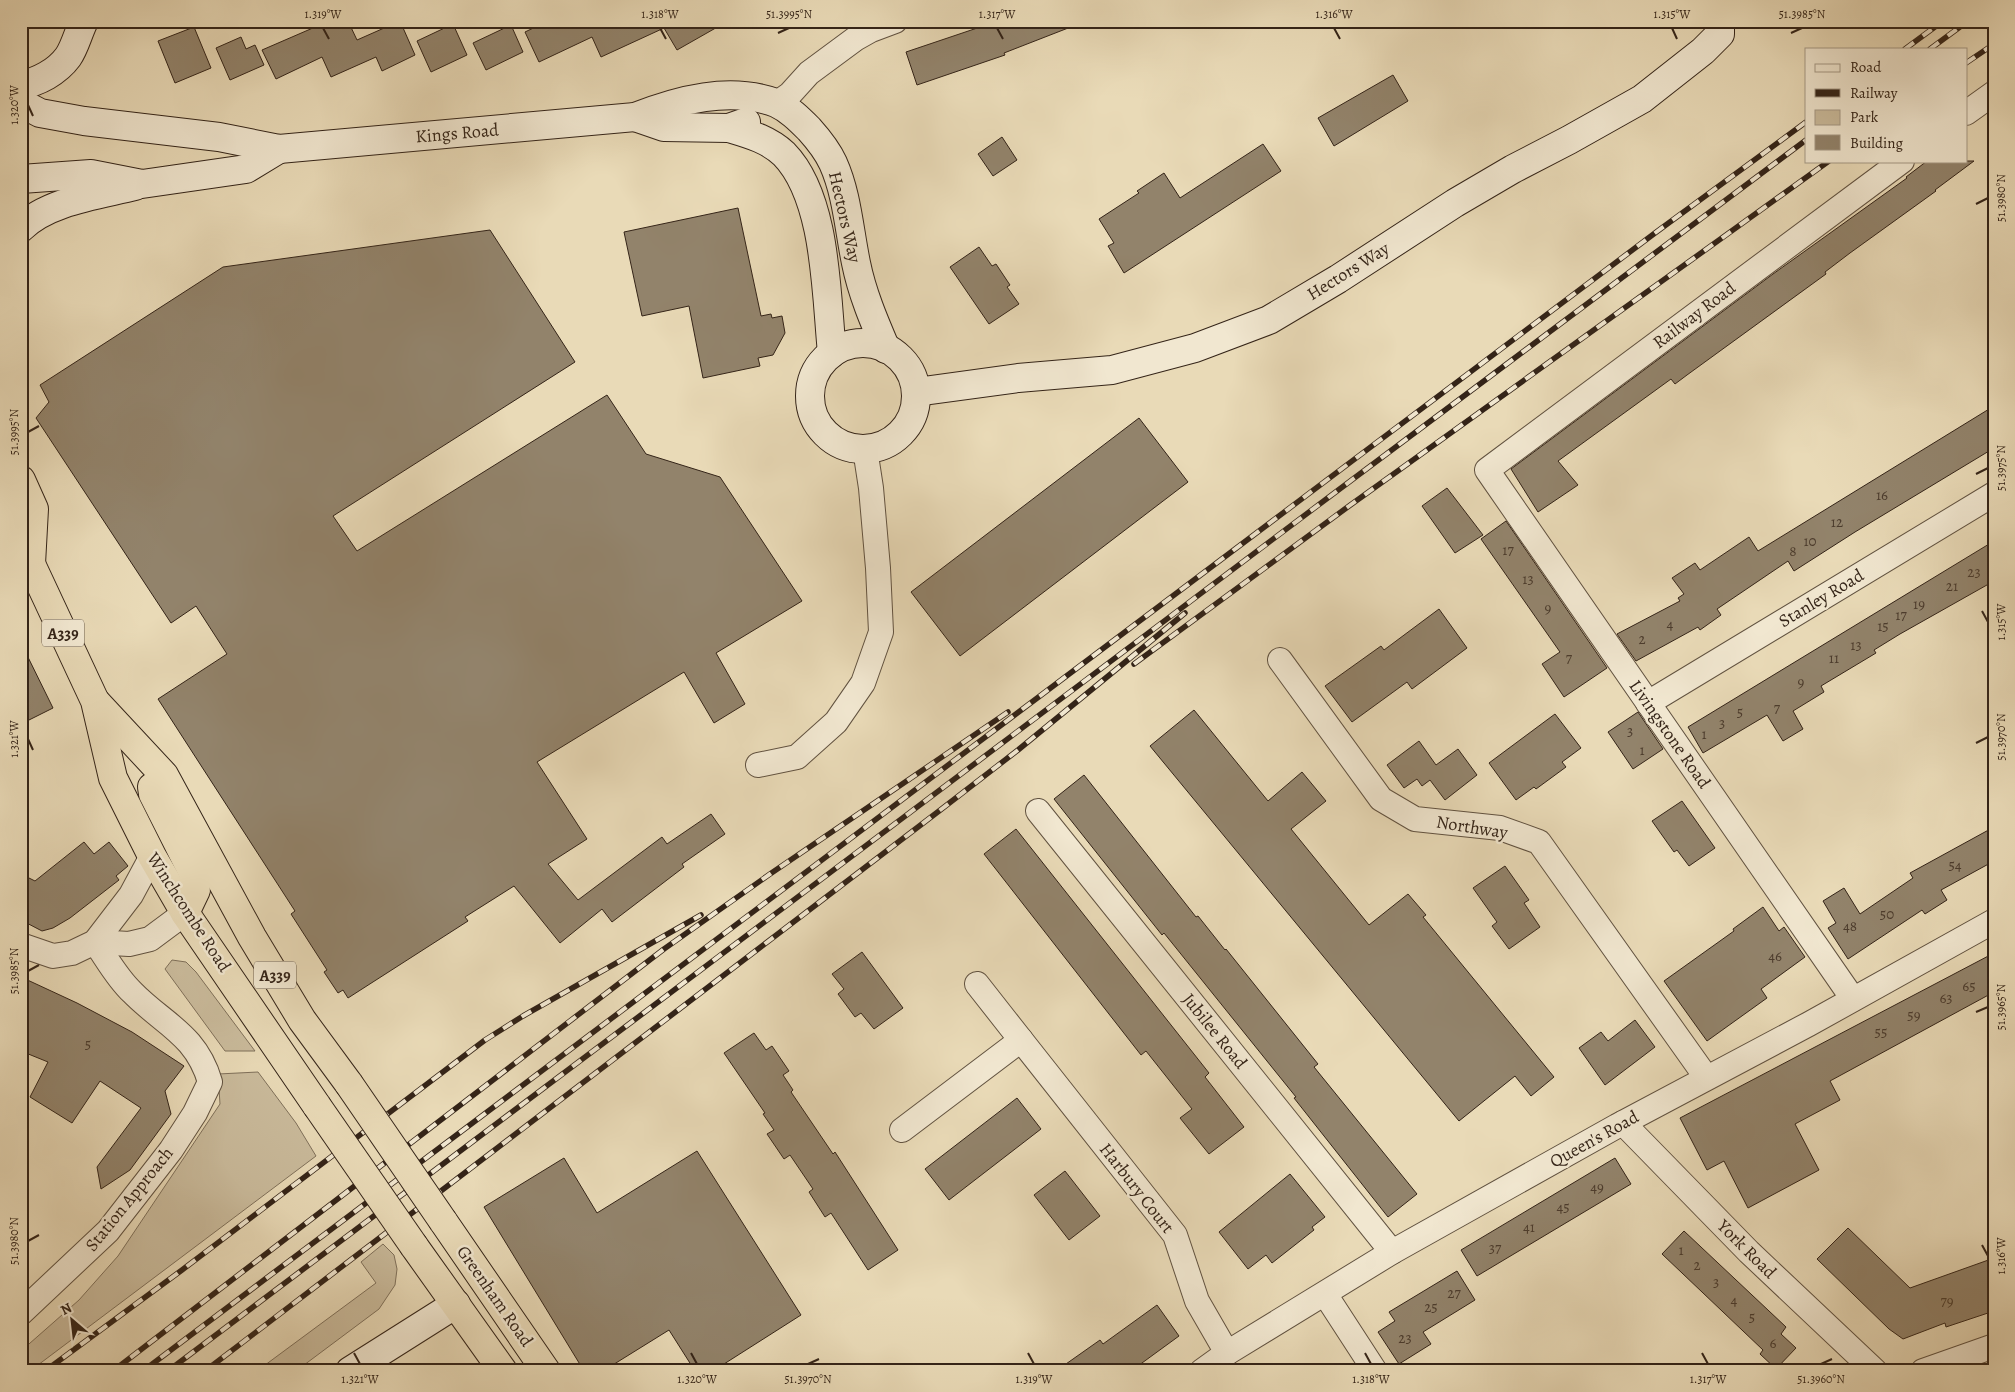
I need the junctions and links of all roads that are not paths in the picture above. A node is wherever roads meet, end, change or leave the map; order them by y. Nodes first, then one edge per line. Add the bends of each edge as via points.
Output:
1 (84, 21) edge
2 (895, 21) edge
3 (1720, 21) edge
4 (21, 85) edge
5 (798, 85) junction
6 (1994, 93) edge
7 (21, 103) edge
8 (776, 104) junction
9 (1968, 112) edge
10 (635, 117) junction
11 (729, 128) junction
12 (816, 136) junction
13 (279, 149) junction
14 (1901, 162) edge
15 (21, 179) edge
16 (142, 184) junction
17 (21, 228) edge
18 (886, 348) junction
19 (832, 353) junction
20 (916, 392) junction
21 (865, 449) junction
22 (1487, 470) joint
23 (21, 480) edge
24 (1994, 494) edge
25 (26, 558) edge
26 (1280, 660) dead end
27 (95, 701) junction
28 (1648, 703) junction
29 (146, 755) junction
30 (758, 765) dead end
31 (1038, 811) dead end
32 (152, 856) junction
33 (186, 913) junction
34 (1994, 921) edge
35 (95, 942) junction
36 (21, 945) edge
37 (977, 984) dead end
38 (1854, 999) junction
39 (1020, 1040) junction
40 (1706, 1077) junction
41 (1624, 1122) junction
42 (902, 1130) dead end
43 (443, 1221) joint
44 (414, 1246) joint
45 (1392, 1252) junction
46 (1325, 1294) junction
47 (456, 1304) junction
48 (21, 1313) edge
49 (1994, 1346) edge
50 (1227, 1353) junction
51 (350, 1371) edge
52 (503, 1371) edge
53 (546, 1371) edge
54 (1202, 1371) edge
55 (1375, 1371) edge
56 (1876, 1371) edge
57 (1923, 1371) edge

1 - 4 main road via 68,57 56,69 32,83
2 - 5 street, Kings Road via 871,30 809,73
3 - 20 main road, Hectors Way via 1720,34 1704,52 1642,99 1463,198 1269,320 1195,348 1112,370 1018,378
5 - 8 street, Kings Road
5 - 12 street via 800,107
6 - 9 street
7 - 13 main road, Kings Road via 40,112 84,121 219,137
8 - 10 main road, Kings Road via 738,96 708,97 664,106
8 - 11 main road, Kings Road
8 - 12 main road, Hectors Way
10 - 11 main road, Kings Road via 664,127
10 - 13 main road, Kings Road
11 - 19 main road, Hectors Way via 771,144 794,166 803,185 816,220 823,259
12 - 18 main road, Hectors Way via 833,163 848,212 862,286
13 - 16 main road, Kings Road via 246,169
14 - 22 street, Railway Road
15 - 16 main road, Kings Road via 91,174
16 - 17 main road via 57,206 41,212
18 - 19 main road via 853,344
18 - 20 main road via 908,368
19 - 21 main road via 814,377 811,407 816,421 836,442 850,448
20 - 21 main road via 914,410 896,438 881,446
21 - 30 street via 878,568 881,632 863,683 836,722 797,757
22 - 28 street, Livingstone Road
23 - 25 highway, Winchcombe Road / A339 via 34,509
24 - 28 street, Stanley Road
25 - 27 highway, Winchcombe Road / A339
26 - 40 street, Northway via 1382,799 1416,819 1500,828 1539,842
27 - 29 highway, Winchcombe Road / A339
27 - 32 highway, Winchcombe Road / A339 via 113,778
28 - 38 street, Livingstone Road
29 - 33 highway via 153,794 193,873 196,890
29 - 43 highway, Winchcombe Road / A339, bridge via 164,775 252,937 302,1020 350,1084
31 - 45 street, Jubilee Road
32 - 33 highway, Winchcombe Road / A339
32 - 35 street via 131,896
33 - 35 street via 150,939 129,944
33 - 44 highway, Winchcombe Road / A339, bridge
34 - 38 street, Queen's Road
35 - 36 street via 72,953 53,956
35 - 48 street, Station Approach via 133,993 174,1026 193,1048 210,1082 195,1113 170,1150 108,1231
37 - 39 street, Harbury Court
38 - 40 street, Queen's Road
39 - 42 street
39 - 50 street, Harbury Court via 1175,1235 1197,1301
40 - 41 street, Queen's Road
41 - 45 street, Queen's Road
41 - 56 street, York Road via 1749,1252
43 - 53 highway, Greenham Road / A339
44 - 47 highway, Greenham Road / A339
45 - 46 street, Queen's Road
46 - 50 street, Queen's Road
46 - 55 street
47 - 51 main road
47 - 52 highway, Greenham Road / A339
49 - 57 street
50 - 54 street, Queen's Road

